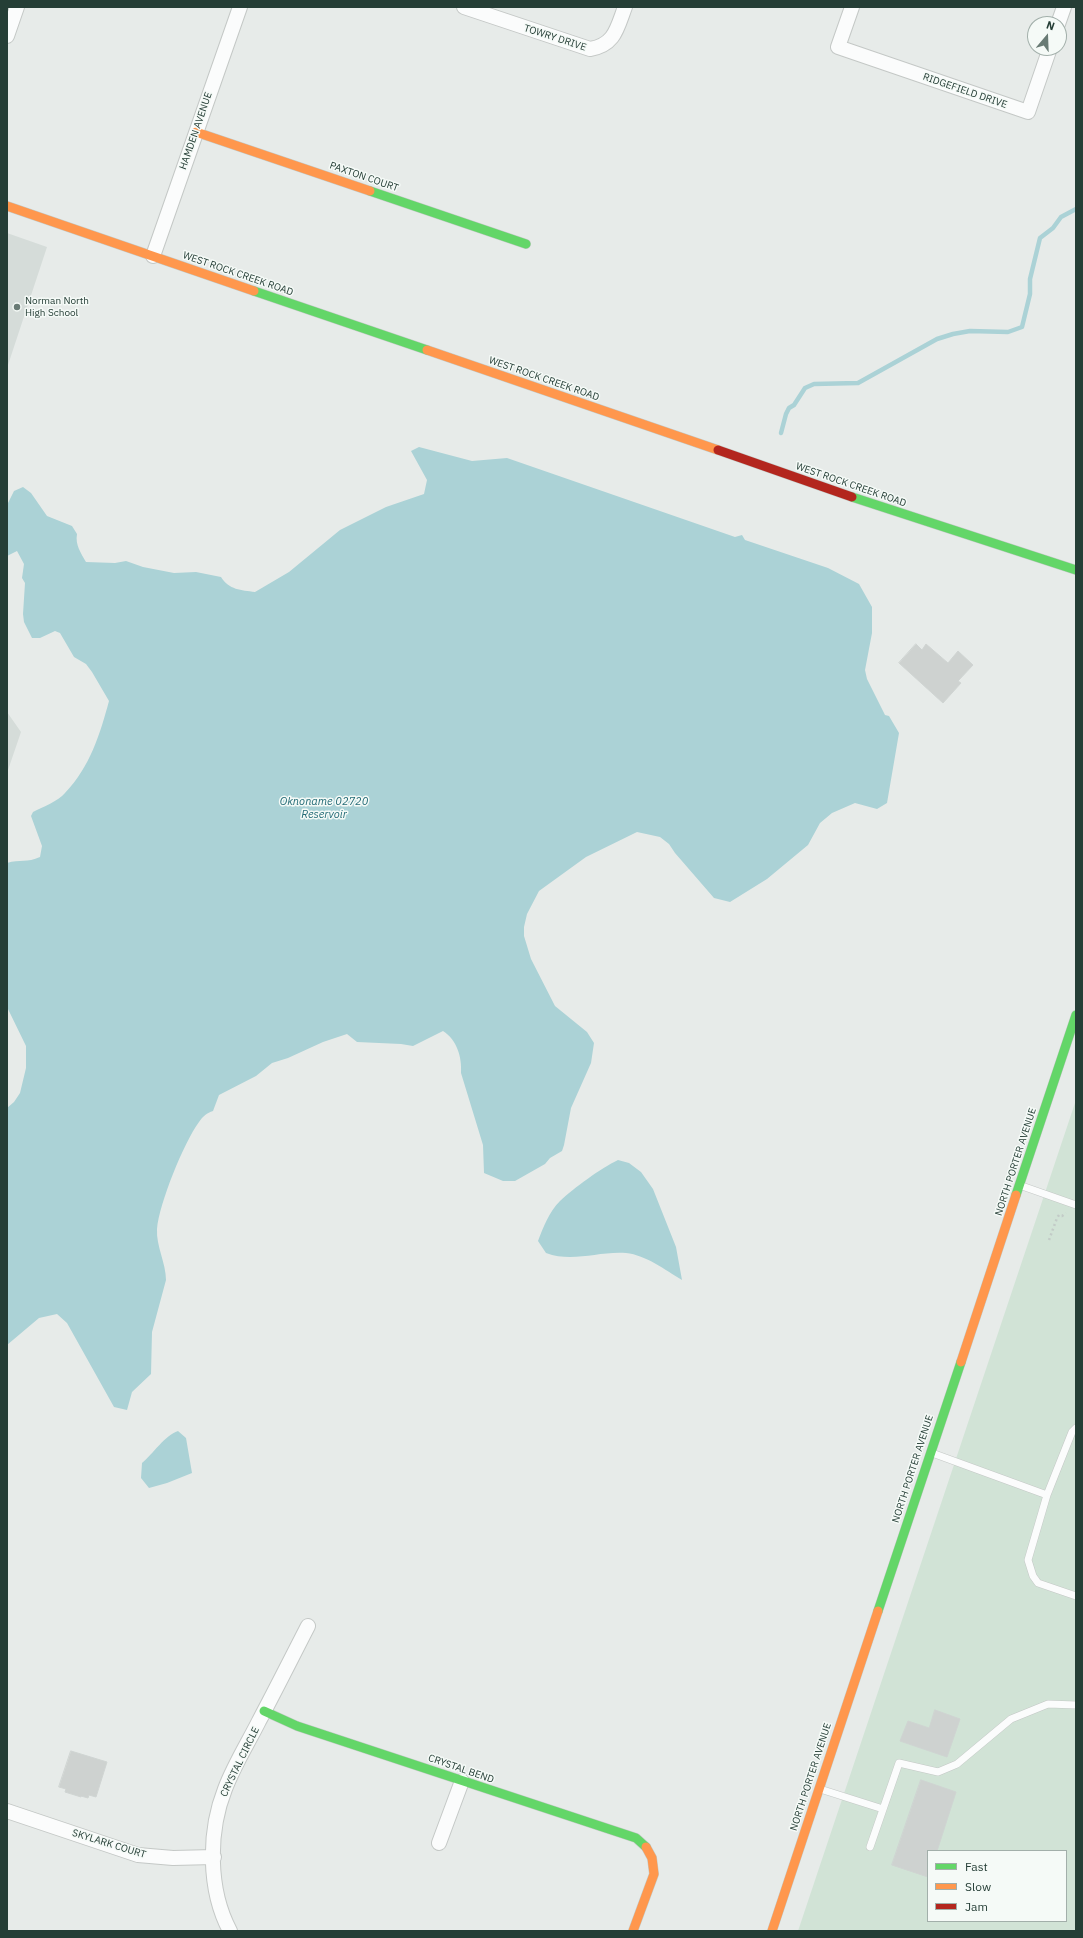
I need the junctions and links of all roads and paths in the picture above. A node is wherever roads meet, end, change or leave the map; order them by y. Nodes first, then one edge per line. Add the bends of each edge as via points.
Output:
1 (17, 7) edge
2 (240, 7) edge
3 (464, 7) edge
4 (625, 7) edge
5 (852, 7) edge
6 (7, 36) edge
7 (1047, 56) edge
8 (196, 132) junction
9 (7, 206) edge
10 (526, 244) dead end
11 (153, 256) junction
12 (1076, 570) edge
13 (1076, 1015) edge
14 (1020, 1186) junction
15 (1073, 1204) edge
16 (1049, 1240) dead end
17 (1076, 1428) edge
18 (930, 1452) junction
19 (1047, 1495) junction
20 (1076, 1596) edge
21 (308, 1626) dead end
22 (1076, 1705) edge
23 (264, 1711) junction
24 (462, 1781) junction
25 (819, 1788) junction
26 (883, 1809) junction
27 (7, 1811) edge
28 (439, 1843) dead end
29 (870, 1847) dead end
30 (214, 1857) junction
31 (230, 1931) edge
32 (633, 1931) edge
33 (772, 1931) edge

1 - 6 street
2 - 8 street, HAMDEN AVENUE
3 - 4 street, TOWRY DRIVE via 590,49 608,43 615,35
5 - 7 street, RIDGEFIELD DRIVE via 838,47 1028,112
8 - 10 main road, PAXTON COURT
8 - 11 street, HAMDEN AVENUE
9 - 11 main road, WEST ROCK CREEK ROAD
11 - 12 main road, WEST ROCK CREEK ROAD via 888,509
13 - 14 main road, NORTH PORTER AVENUE
14 - 15 lane
14 - 18 main road, NORTH PORTER AVENUE
15 - 16 path via 1068,1211 1056,1218
17 - 19 lane via 1072,1432
18 - 19 lane
18 - 25 main road, NORTH PORTER AVENUE
19 - 20 lane via 1028,1560 1038,1583
21 - 23 street, CRYSTAL CIRCLE
22 - 26 lane via 1048,1704 1011,1719 957,1764 938,1772 899,1763
23 - 24 main road, CRYSTAL BEND via 296,1726
23 - 30 street, CRYSTAL CIRCLE via 224,1789 214,1832
24 - 28 street
24 - 32 main road, CRYSTAL BEND via 627,1834 649,1848 654,1874
25 - 26 lane
25 - 33 main road, NORTH PORTER AVENUE
26 - 29 lane
27 - 30 street, SKYLARK COURT via 138,1855 173,1858
30 - 31 street, CRYSTAL CIRCLE via 216,1887

